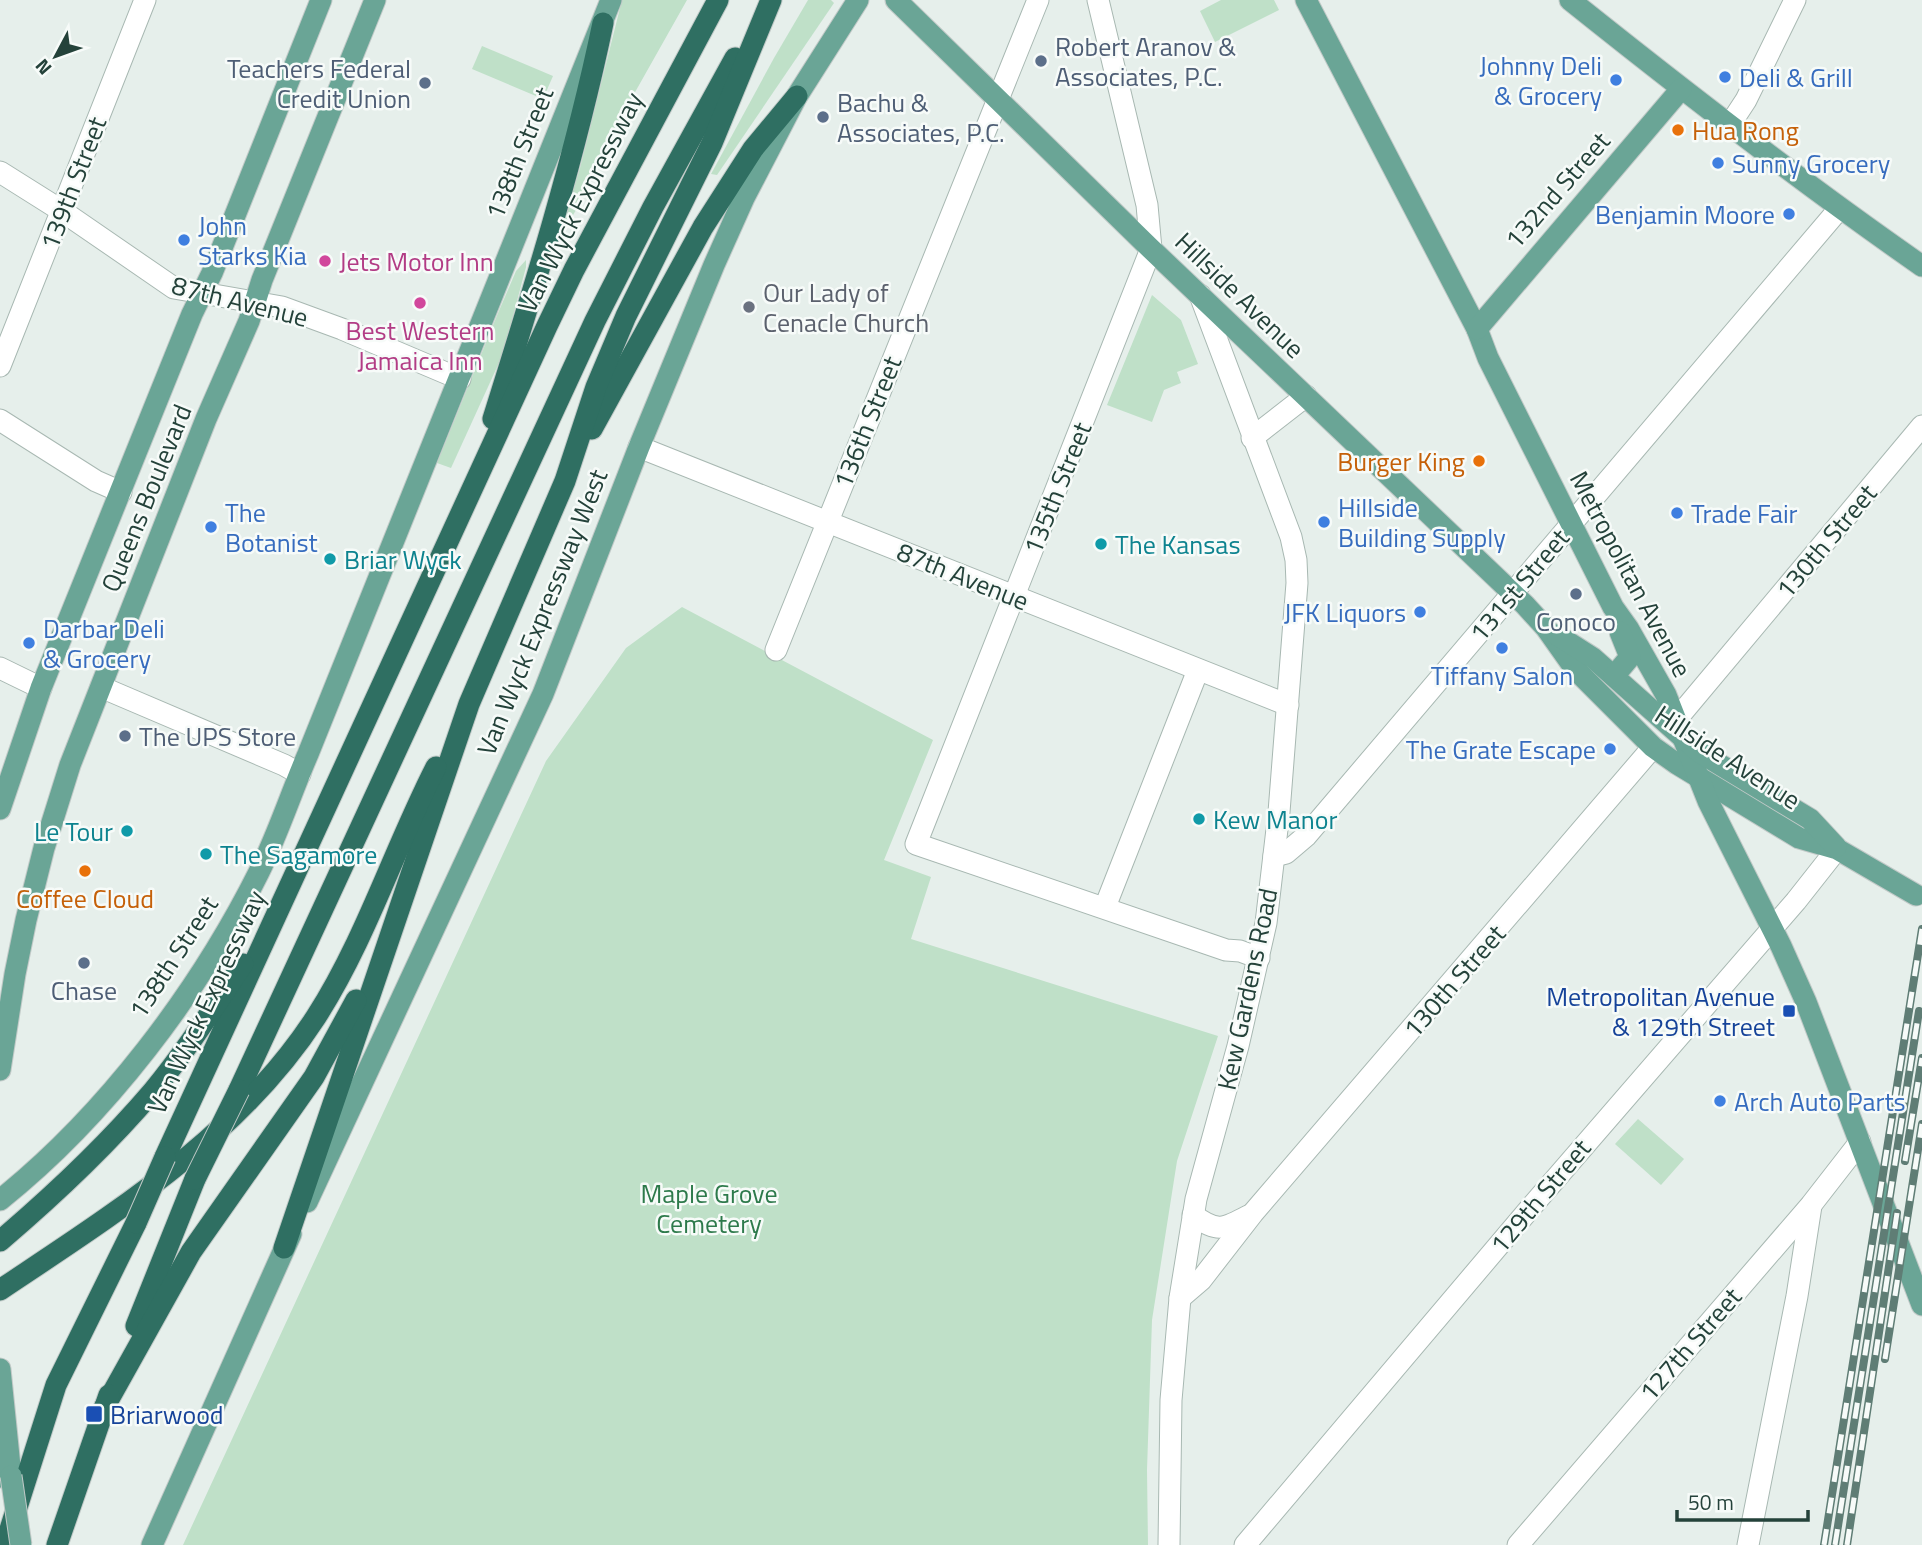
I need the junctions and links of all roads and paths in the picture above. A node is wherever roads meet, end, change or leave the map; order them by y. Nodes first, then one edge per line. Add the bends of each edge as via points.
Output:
1 (145, 0) edge
2 (321, 0) edge
3 (375, 0) edge
4 (611, 0) edge
5 (718, 0) edge
6 (770, 0) edge
7 (858, 0) edge
8 (896, 0) edge
9 (1038, 0) edge
10 (1098, 0) edge
11 (1306, 0) edge
12 (1570, 0) edge
13 (1796, 0) edge
14 (603, 23) junction
15 (1681, 89) junction
16 (797, 96) junction
17 (997, 99) junction
18 (1729, 126) junction
19 (0, 172) edge
20 (1839, 209) junction
21 (62, 211) junction
22 (1150, 248) junction
23 (1922, 266) edge
24 (202, 294) junction
25 (1200, 295) junction
26 (256, 301) junction
27 (1477, 329) junction
28 (0, 366) edge
29 (460, 379) junction
30 (1306, 396) junction
31 (0, 420) edge
32 (1922, 426) edge
33 (1252, 438) junction
34 (639, 447) junction
35 (565, 481) junction
36 (121, 492) junction
37 (465, 506) junction
38 (827, 522) junction
39 (1572, 522) junction
40 (1512, 593) junction
41 (1014, 597) junction
42 (1613, 607) junction
43 (1546, 628) junction
44 (776, 650) dead end
45 (0, 668) edge
46 (1198, 670) junction
47 (1614, 676) junction
48 (101, 687) junction
49 (41, 688) junction
50 (470, 704) junction
51 (1288, 705) junction
52 (1679, 730) junction
53 (1653, 747) junction
54 (300, 774) junction
55 (1698, 776) junction
56 (0, 809) edge
57 (1837, 849) junction
58 (1274, 856) junction
59 (1916, 895) dead end
60 (284, 901) junction
61 (1105, 907) junction
62 (398, 909) junction
63 (1772, 926) junction
64 (1259, 958) junction
65 (0, 1070) edge
66 (1860, 1142) junction
67 (0, 1200) edge
68 (1811, 1205) junction
69 (1253, 1213) junction
70 (1193, 1215) junction
71 (0, 1241) edge
72 (284, 1248) junction
73 (0, 1290) edge
74 (1180, 1298) junction
75 (1922, 1305) edge
76 (0, 1368) edge
77 (104, 1408) junction
78 (6, 1476) edge
79 (5, 1545) edge
80 (21, 1545) edge
81 (57, 1545) edge
82 (152, 1545) edge
83 (1169, 1545) edge
84 (1245, 1545) edge
85 (1518, 1545) edge
86 (1748, 1545) edge

1 - 21 street, 139th Street
2 - 24 main road, Queens Boulevard
3 - 26 main road, Queens Boulevard
4 - 14 main road, 138th Street
5 - 37 highway, Van Wyck Expressway via 574,270
6 - 35 highway via 712,143 616,340
6 - 77 highway, bridge via 659,195 595,321 195,1179
7 - 16 main road, Van Wyck Expressway West
8 - 17 main road, Hillside Avenue
9 - 17 street, 136th Street
10 - 22 street via 1147,205
11 - 27 main road, Metropolitan Avenue
12 - 15 main road
13 - 18 street
14 - 29 main road, 138th Street
14 - 37 highway via 586,105
15 - 18 main road
15 - 27 main road, 132nd Street
16 - 34 main road, Van Wyck Expressway West via 734,220
16 - 35 highway via 753,149 703,227
17 - 22 main road, Hillside Avenue
17 - 38 street, 136th Street
18 - 20 main road
19 - 21 street, 87th Avenue
20 - 23 main road
20 - 39 street, 131st Street
21 - 24 street, 87th Avenue via 161,281
21 - 28 street, 139th Street
22 - 25 main road, Hillside Avenue
22 - 41 street, 135th Street
24 - 26 street, 87th Avenue
24 - 36 main road, Queens Boulevard
25 - 30 main road, Hillside Avenue
25 - 33 street, Kew Gardens Road
26 - 29 street, 87th Avenue via 342,329
26 - 48 main road, Queens Boulevard
27 - 39 main road, Metropolitan Avenue
29 - 54 main road, 138th Street
30 - 33 street
30 - 40 main road, Hillside Avenue
31 - 36 street
32 - 52 street, 130th Street
33 - 51 street, Kew Gardens Road via 1296,560
34 - 38 street, 87th Avenue
34 - 72 main road, Van Wyck Expressway West via 543,694
35 - 50 highway
36 - 49 main road, Queens Boulevard
37 - 60 highway, Van Wyck Expressway
38 - 41 street, 87th Avenue
38 - 44 street, 136th Street
39 - 40 street, 131st Street
39 - 42 main road, Metropolitan Avenue
40 - 43 main road, Hillside Avenue
40 - 58 street, 131st Street via 1306,836 1286,853
41 - 46 street, 87th Avenue
41 - 61 street, 135th Street via 916,844
42 - 47 main road via 1630,654
42 - 52 main road, Metropolitan Avenue via 1665,695
43 - 47 main road, Hillside Avenue
43 - 53 main road, Hillside Avenue via 1575,669
45 - 49 street
46 - 51 street, 87th Avenue
46 - 61 street
47 - 52 main road, Hillside Avenue
48 - 54 street
48 - 65 main road, Queens Boulevard via 70,765 41,861 15,974
49 - 56 main road, Queens Boulevard
50 - 62 highway
50 - 73 highway via 418,803 339,976 288,1056 176,1166
51 - 58 street, Kew Gardens Road
52 - 55 main road, Metropolitan Avenue
52 - 57 main road, Hillside Avenue via 1710,760 1810,819
53 - 55 main road, Hillside Avenue
53 - 69 street, 130th Street
54 - 67 main road, 138th Street via 260,869 193,985 95,1108
55 - 57 main road, Hillside Avenue via 1799,838
55 - 63 main road, Metropolitan Avenue
57 - 59 main road, Hillside Avenue
57 - 63 street, 129th Street
58 - 64 street, Kew Gardens Road
60 - 71 highway via 188,1047 154,1090 94,1154
60 - 79 highway, Van Wyck Expressway, bridge via 56,1385
61 - 64 street
62 - 72 highway
62 - 77 highway via 323,1062 191,1252
63 - 66 main road, Metropolitan Avenue
63 - 84 street, 129th Street
64 - 70 street, Kew Gardens Road
66 - 68 street, 127th Street
66 - 75 main road, Metropolitan Avenue
68 - 85 street, 127th Street
68 - 86 street
69 - 70 street, 130th Street via 1223,1228
69 - 74 street, 130th Street via 1201,1280
70 - 74 street, Kew Gardens Road
72 - 82 main road
74 - 83 street, Kew Gardens Road via 1171,1400
76 - 78 main road
77 - 81 highway
78 - 80 main road, bridge

